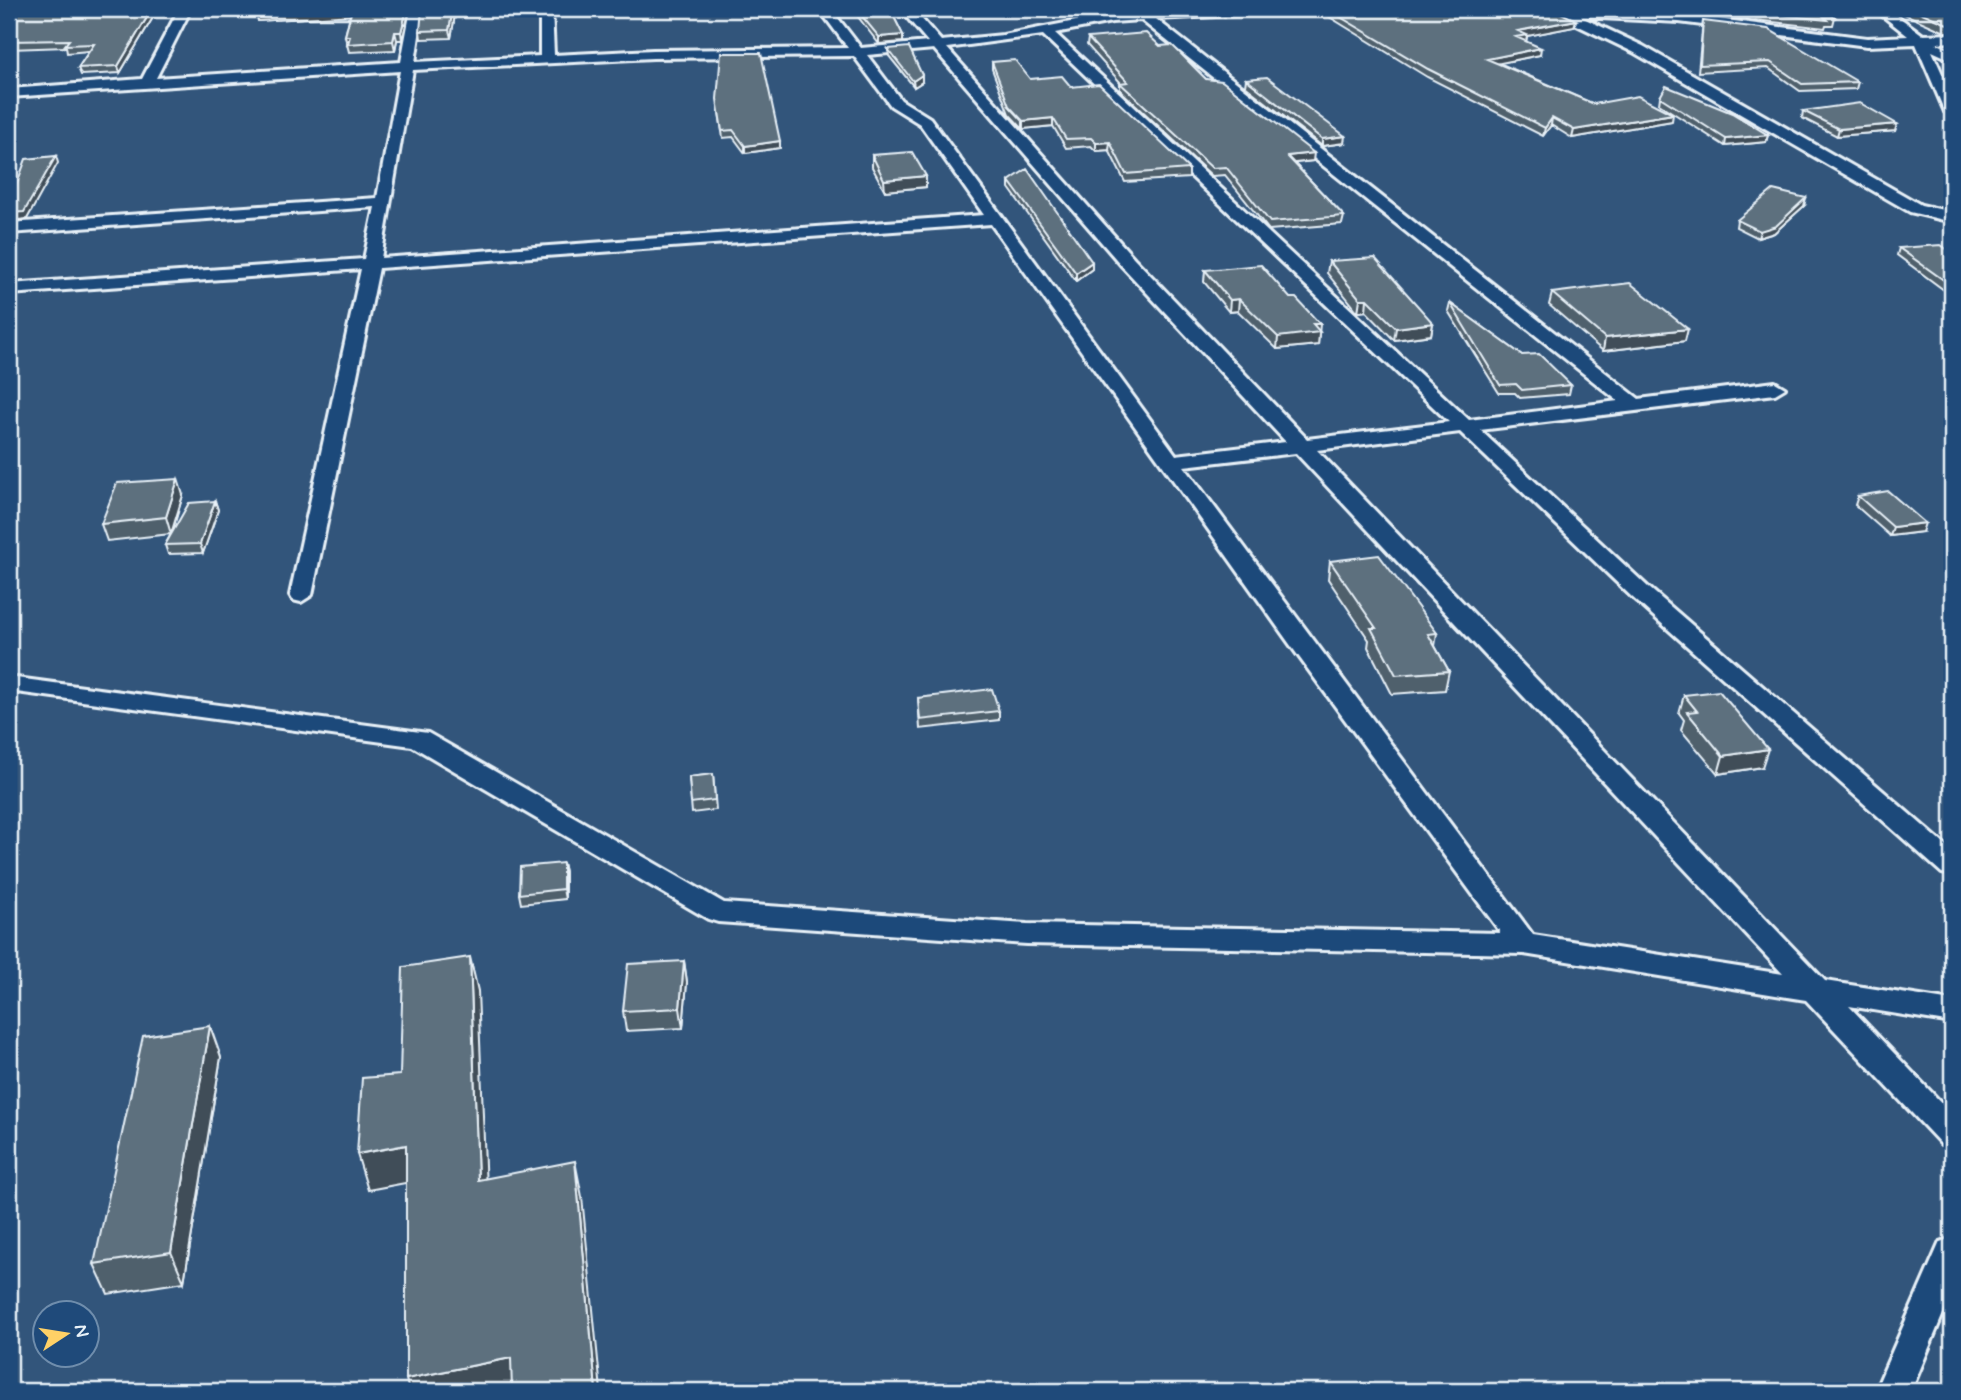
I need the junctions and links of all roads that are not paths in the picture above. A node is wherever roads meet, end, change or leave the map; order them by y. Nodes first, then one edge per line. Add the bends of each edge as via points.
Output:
1 (185, 9) edge
2 (417, 9) edge
3 (546, 9) edge
4 (825, 9) edge
5 (906, 9) edge
6 (1275, 9) edge
7 (1880, 9) edge
8 (1144, 16) junction
9 (1046, 31) junction
10 (1952, 38) edge
11 (1921, 40) junction
12 (935, 45) junction
13 (858, 52) junction
14 (1952, 56) edge
15 (547, 60) junction
16 (405, 67) junction
17 (146, 84) junction
18 (9, 94) edge
19 (1952, 112) edge
20 (384, 202) junction
21 (1952, 217) edge
22 (995, 219) junction
23 (9, 228) edge
24 (371, 263) junction
25 (9, 289) edge
26 (1775, 388) dead end
27 (1635, 405) junction
28 (1464, 426) junction
29 (1302, 446) junction
30 (1170, 462) junction
31 (301, 595) dead end
32 (9, 684) edge
33 (1952, 866) edge
34 (1524, 944) junction
35 (1815, 990) junction
36 (1952, 1012) edge
37 (1952, 1135) edge
38 (1952, 1252) edge
39 (1893, 1391) edge

1 - 17 street
2 - 16 street
3 - 15 street
4 - 13 street
5 - 12 street
6 - 8 street
7 - 11 street
8 - 9 street
8 - 27 street
9 - 12 street
9 - 28 street
10 - 11 street
11 - 14 street
11 - 19 street
11 - 21 street via 1867,42 1679,18 1553,12 1638,49 1916,209
12 - 13 street
12 - 29 street via 1128,262
13 - 15 street
13 - 22 street via 896,103 925,121
15 - 16 street
16 - 17 street
16 - 20 street
17 - 18 street
20 - 23 street
20 - 24 street
22 - 24 street
22 - 30 street
24 - 25 street
24 - 31 street
26 - 27 street
27 - 28 street
28 - 29 street
28 - 33 street via 1640,592
29 - 30 street
29 - 35 street
30 - 34 street
32 - 34 street via 419,739 718,912 1027,934
34 - 35 street
35 - 36 street
35 - 37 street
38 - 39 street

